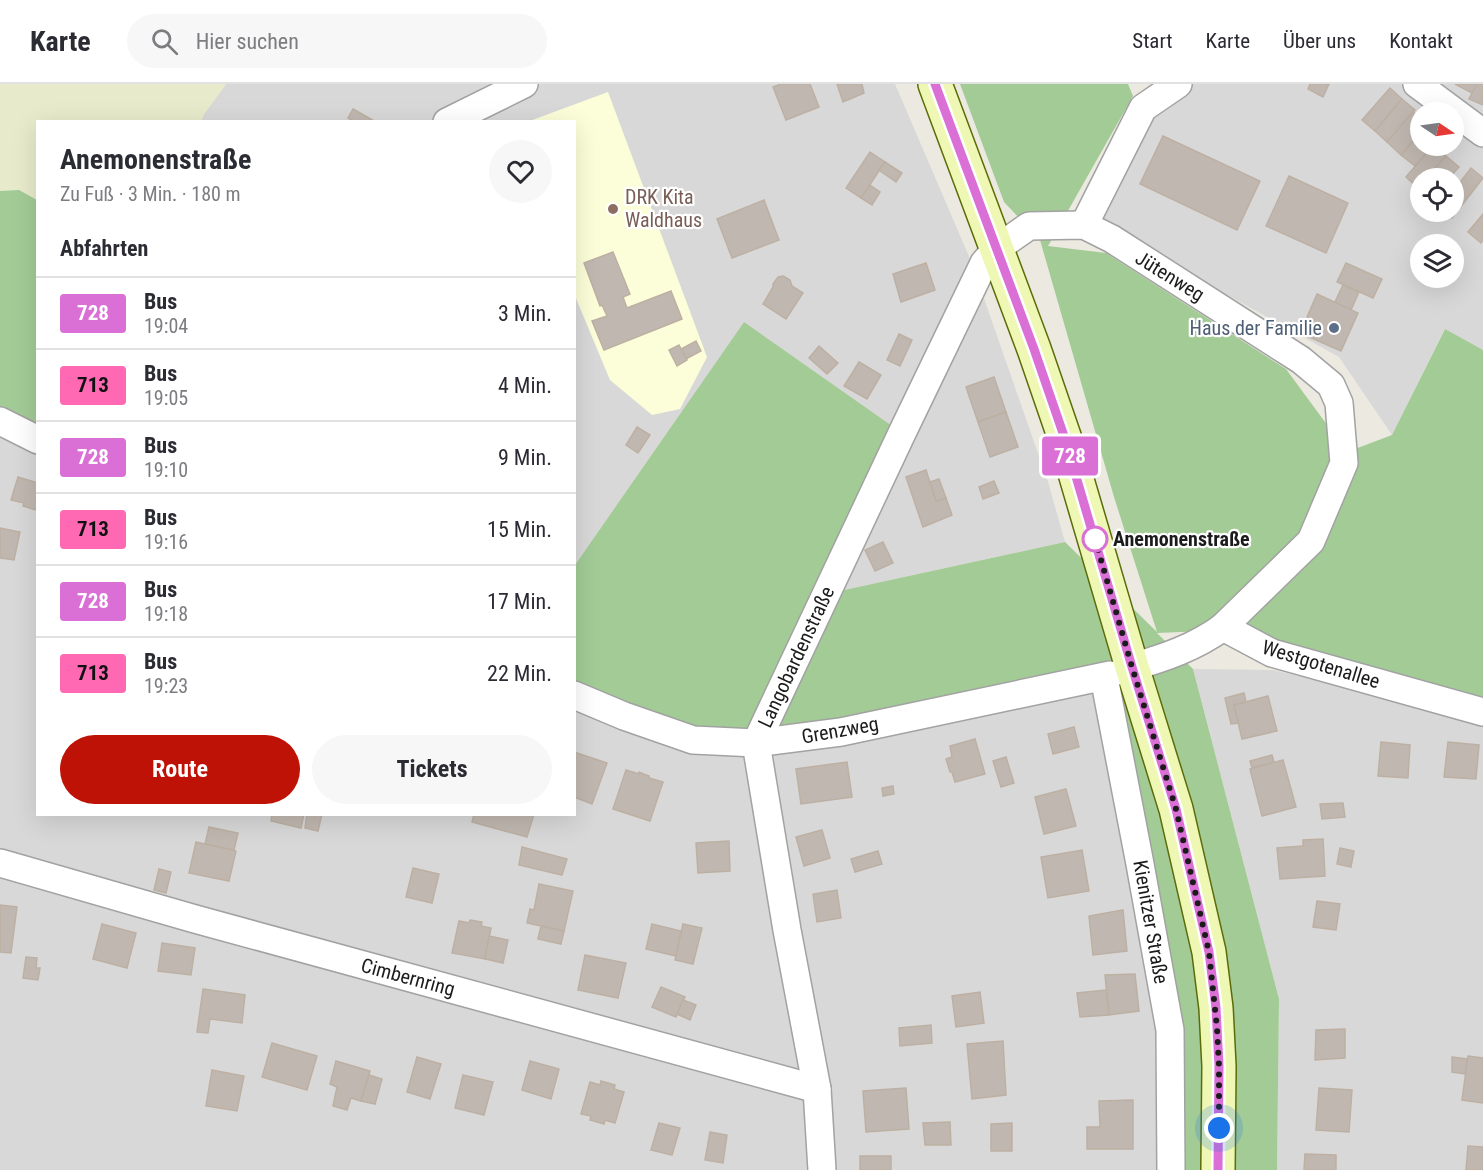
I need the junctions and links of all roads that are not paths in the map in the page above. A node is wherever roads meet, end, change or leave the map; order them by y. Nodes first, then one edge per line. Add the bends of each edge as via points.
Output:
1 (524, 84) edge
2 (935, 84) edge
3 (1178, 84) edge
4 (1417, 84) edge
5 (451, 120) edge
6 (1483, 133) edge
7 (1084, 225) junction
8 (996, 249) junction
9 (0, 421) edge
10 (36, 439) edge
11 (1223, 627) junction
12 (1115, 673) junction
13 (576, 696) edge
14 (1483, 712) edge
15 (756, 743) junction
16 (0, 863) edge
17 (817, 1089) junction
18 (822, 1170) edge
19 (1171, 1170) edge
20 (1218, 1170) edge

1 - 5 street
2 - 8 street, Kienitzer Straße
3 - 7 street via 1143,108
4 - 6 street
7 - 8 street, Jütenweg via 1029,226
7 - 11 street, Jütenweg via 1301,360 1331,385 1339,403 1344,463 1311,541
8 - 12 street, Kienitzer Straße via 1065,439
8 - 15 street, Langobardenstraße via 984,263
9 - 10 street
11 - 12 street via 1160,660
11 - 14 street, Westgotenallee via 1272,653
12 - 15 street, Grenzweg via 841,732
12 - 19 street, Kienitzer Straße via 1140,864 1170,1030
12 - 20 street, Kienitzer Straße via 1176,809 1209,952 1219,1066
13 - 15 street, Grenzweg via 693,740
15 - 17 street, Langobardenstraße
16 - 17 street, Cimbernring
17 - 18 street, Langobardenstraße

